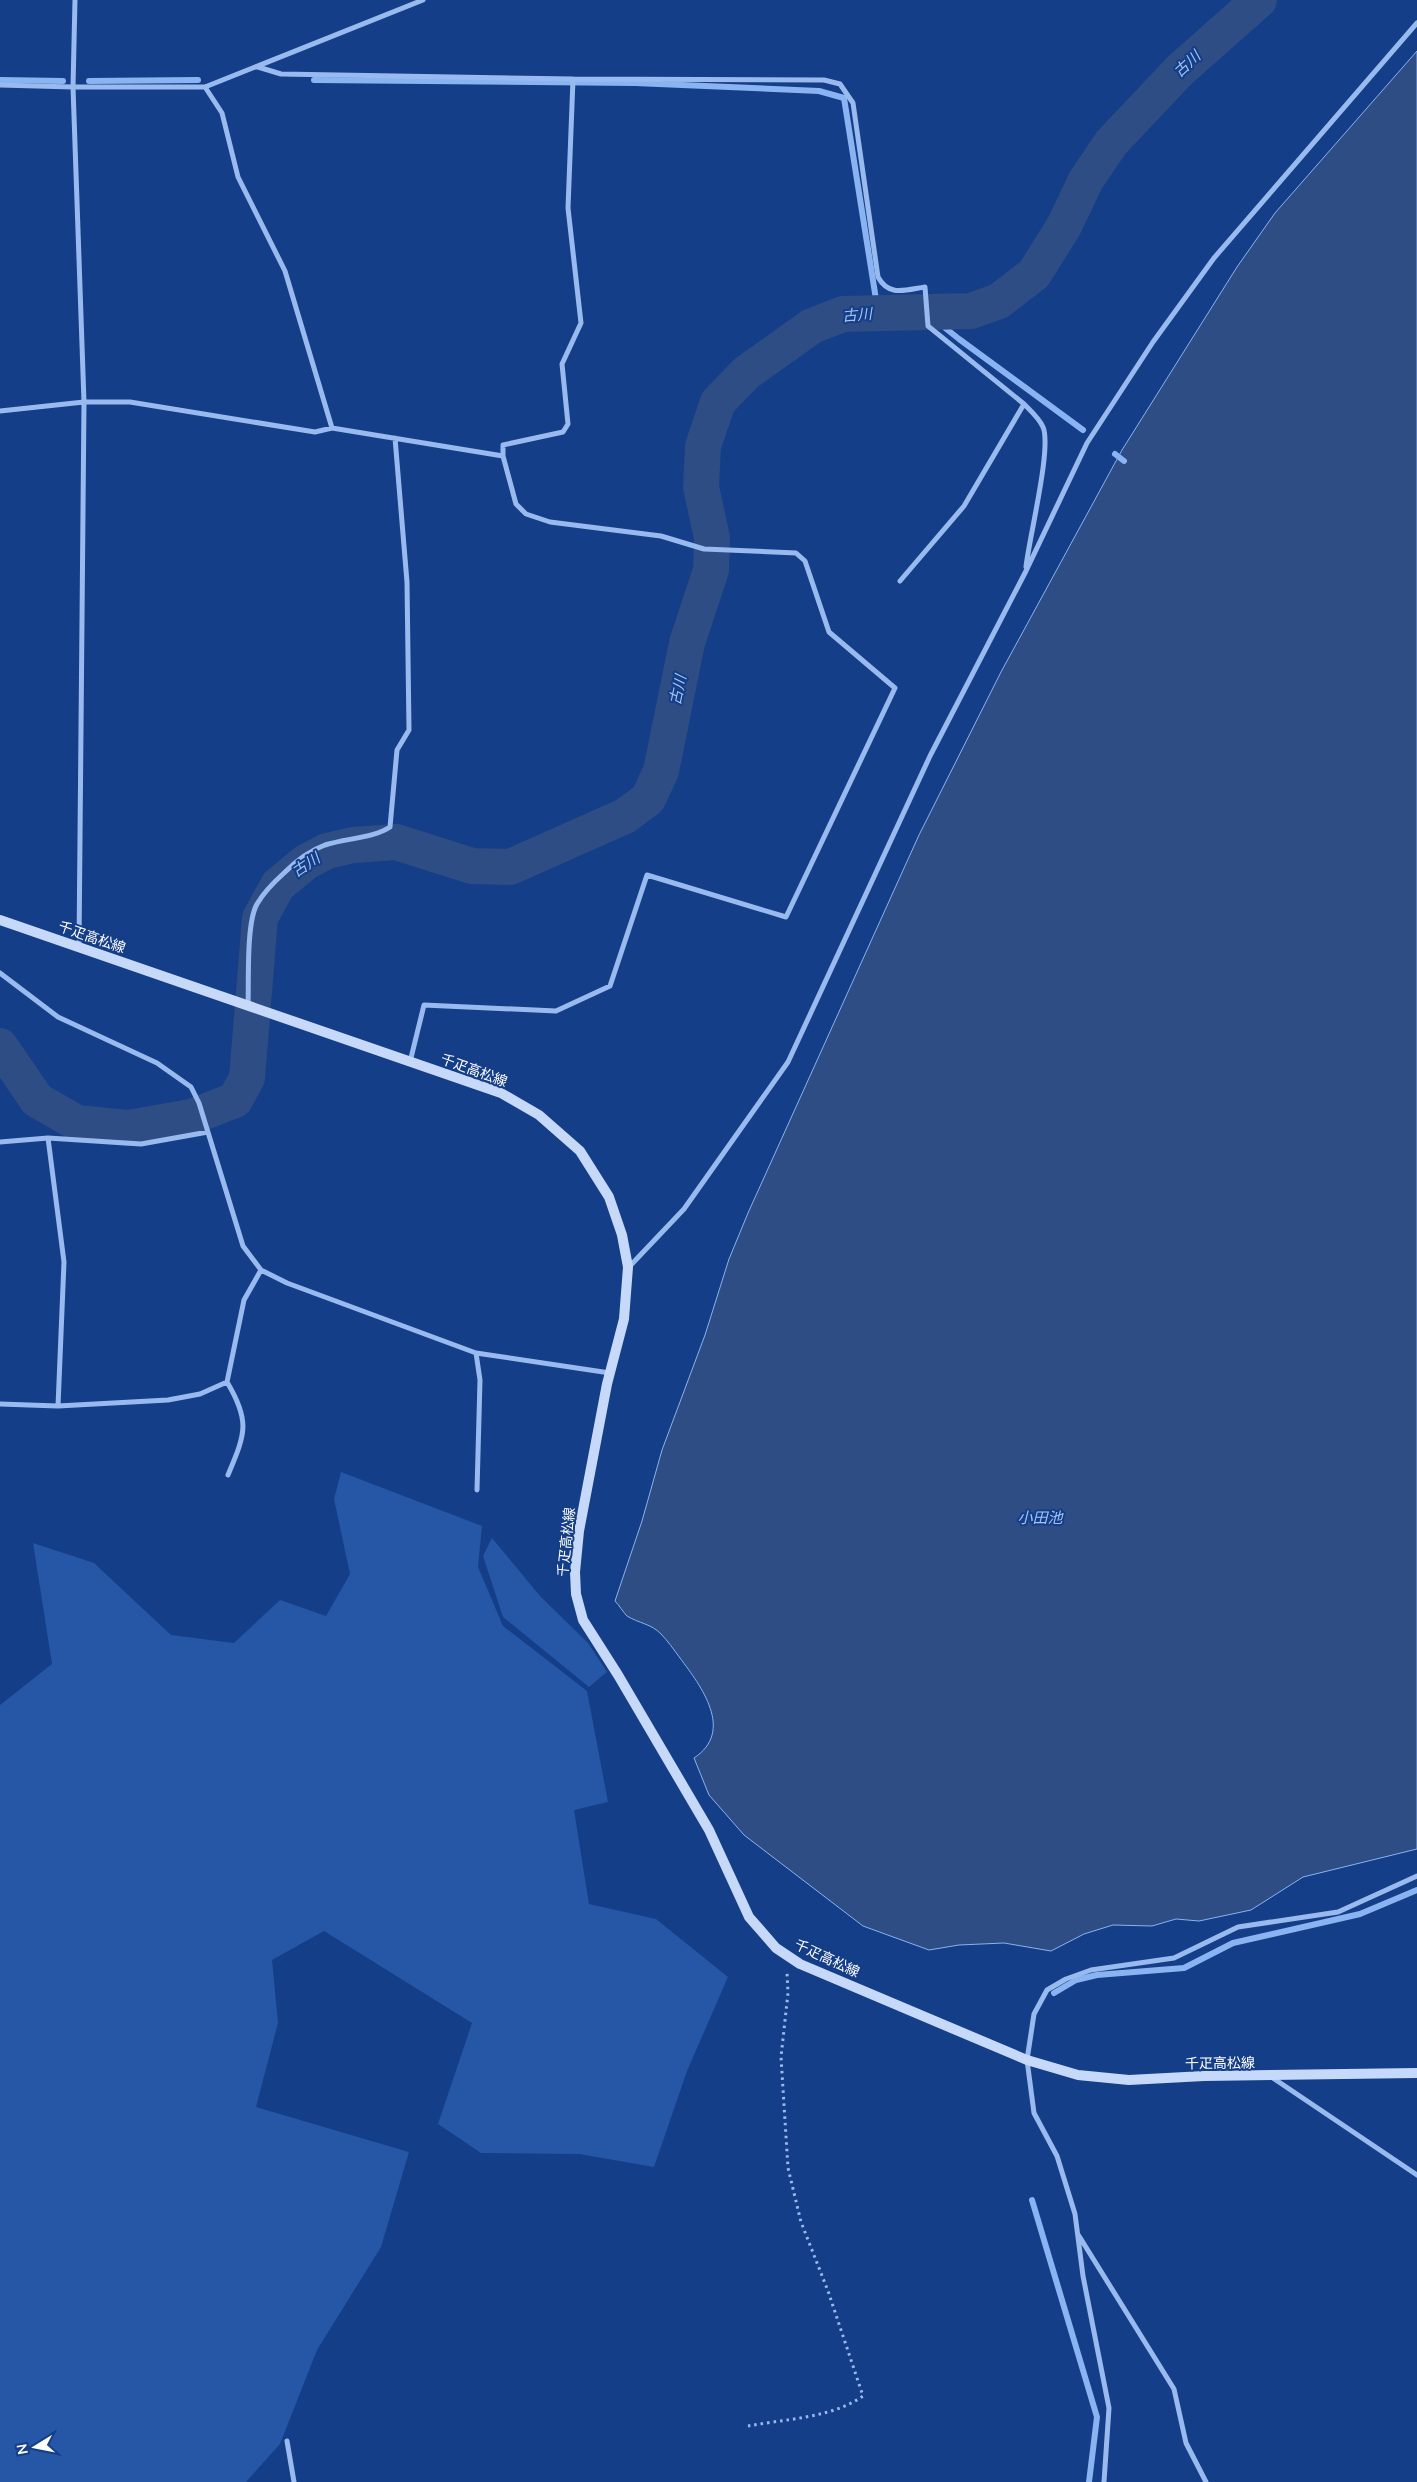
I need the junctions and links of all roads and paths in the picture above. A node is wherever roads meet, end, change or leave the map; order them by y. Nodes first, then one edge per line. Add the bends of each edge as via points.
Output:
1 (74, 0) edge
2 (423, 0) edge
3 (1417, 23) edge
4 (258, 68) junction
5 (573, 79) junction
6 (0, 85) edge
7 (205, 87) junction
8 (73, 88) junction
9 (84, 402) junction
10 (1024, 404) junction
11 (0, 411) edge
12 (332, 428) junction
13 (395, 438) junction
14 (503, 456) junction
15 (1026, 571) junction
16 (900, 581) dead end
17 (0, 920) edge
18 (79, 947) junction
19 (0, 973) edge
20 (248, 1007) junction
21 (410, 1062) junction
22 (208, 1132) junction
23 (48, 1138) junction
24 (0, 1142) edge
25 (628, 1267) junction
26 (261, 1270) junction
27 (476, 1354) junction
28 (610, 1373) junction
29 (228, 1382) junction
30 (0, 1404) edge
31 (58, 1406) junction
32 (228, 1474) dead end
33 (477, 1490) dead end
34 (1417, 1876) edge
35 (787, 1955) junction
36 (1027, 2060) junction
37 (1417, 2073) edge
38 (1268, 2075) junction
39 (1417, 2176) edge
40 (1078, 2234) junction
41 (748, 2426) dead end
42 (287, 2441) dead end
43 (294, 2482) edge
44 (1104, 2482) edge
45 (1206, 2482) edge

1 - 8 street
2 - 4 street
3 - 15 street via 1214,258 1153,342 1087,443
4 - 5 street via 281,74
4 - 7 street
5 - 10 street via 824,80 840,84 853,103 878,277 883,286 894,292 925,287 928,326
5 - 14 street via 568,208 581,323 562,364 568,424 563,432 503,445
6 - 8 street
7 - 8 street
7 - 12 street via 222,113 238,177 285,272
8 - 9 street
9 - 11 street
9 - 12 street via 130,402 315,432
9 - 18 street
10 - 15 street via 1044,428 1046,448
10 - 16 street via 964,506
12 - 13 street
13 - 14 street
13 - 20 street via 407,582 409,730 397,750 390,826 380,834 350,837 322,846 294,864 270,886 256,905 252,922
14 - 21 street via 516,504 526,514 550,522 661,536 704,549 796,553 805,562 829,632 895,688 786,917 647,875 610,986 556,1011 424,1005
15 - 25 street via 930,756 788,1062 684,1209
17 - 18 main road, 千疋高松線
18 - 20 main road, 千疋高松線
19 - 22 street via 58,1017 157,1063 191,1087
20 - 21 main road, 千疋高松線
21 - 25 main road, 千疋高松線 via 501,1093 539,1115 580,1151 609,1198 622,1234
22 - 23 street via 141,1144
22 - 26 street via 243,1246
23 - 24 street
23 - 31 street via 64,1262
25 - 28 main road, 千疋高松線 via 624,1320
26 - 27 street via 287,1283
26 - 29 street via 244,1300
27 - 28 street
27 - 33 street via 480,1380
28 - 35 main road, 千疋高松線 via 579,1531 575,1572 576,1594 583,1620 708,1830 749,1917 776,1948
29 - 31 street via 200,1394 168,1400
29 - 32 street via 239,1401 244,1425 243,1439
30 - 31 street
34 - 36 street via 1338,1912 1238,1927 1174,1958 1091,1970 1066,1979 1047,1990 1034,2014
35 - 36 main road, 千疋高松線 via 800,1964
35 - 41 path via 788,1994 781,2057 788,2168 800,2222 828,2291 863,2396 850,2405 820,2413
36 - 38 main road, 千疋高松線 via 1078,2075 1129,2080
36 - 40 street via 1034,2113 1057,2156
37 - 38 main road, 千疋高松線
38 - 39 street
40 - 44 street via 1109,2408
40 - 45 street via 1174,2389 1186,2443
42 - 43 street

